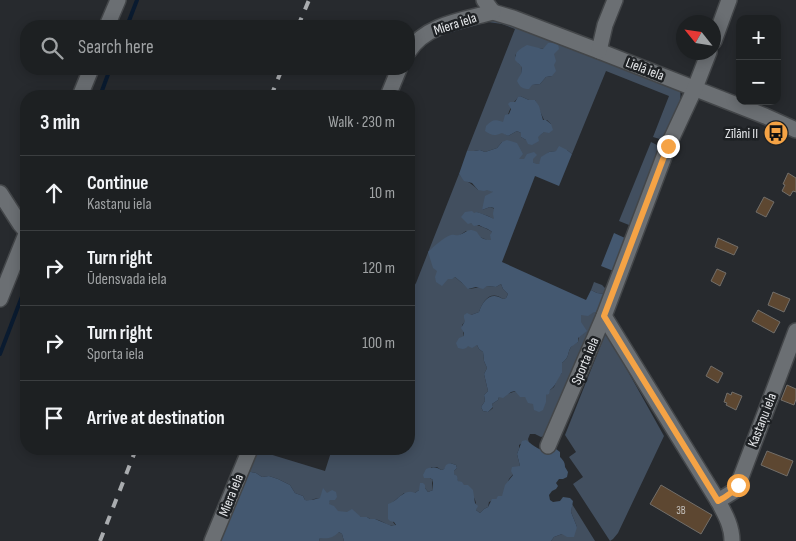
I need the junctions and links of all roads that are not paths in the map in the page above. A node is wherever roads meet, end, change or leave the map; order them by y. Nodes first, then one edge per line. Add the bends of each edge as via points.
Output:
1 (118, 0) edge
2 (615, 0) edge
3 (729, 0) edge
4 (489, 6) edge
5 (110, 20) edge
6 (721, 22) edge
7 (415, 44) edge
8 (598, 51) junction
9 (706, 60) edge
10 (89, 75) edge
11 (397, 75) edge
12 (695, 88) junction
13 (82, 90) edge
14 (390, 90) edge
15 (796, 130) edge
16 (0, 193) edge
17 (20, 224) edge
18 (20, 247) edge
19 (0, 299) edge
20 (604, 316) junction
21 (796, 331) edge
22 (548, 446) dead end
23 (248, 455) edge
24 (718, 501) junction
25 (212, 541) edge
26 (732, 541) edge

1 - 5 street
2 - 8 street
3 - 6 street
4 - 7 street, Miera iela via 429,32
4 - 8 street, Lielā iela
8 - 12 street, Lielā iela
9 - 12 street, Sporta iela
10 - 13 street
11 - 14 street
12 - 15 street, Lielā iela
12 - 20 street, Sporta iela via 668,146
16 - 17 street
18 - 19 street
20 - 22 street, Sporta iela
20 - 24 street
21 - 24 street, Kastaņu iela via 738,485
23 - 25 street, Miera iela
24 - 26 street via 729,521

